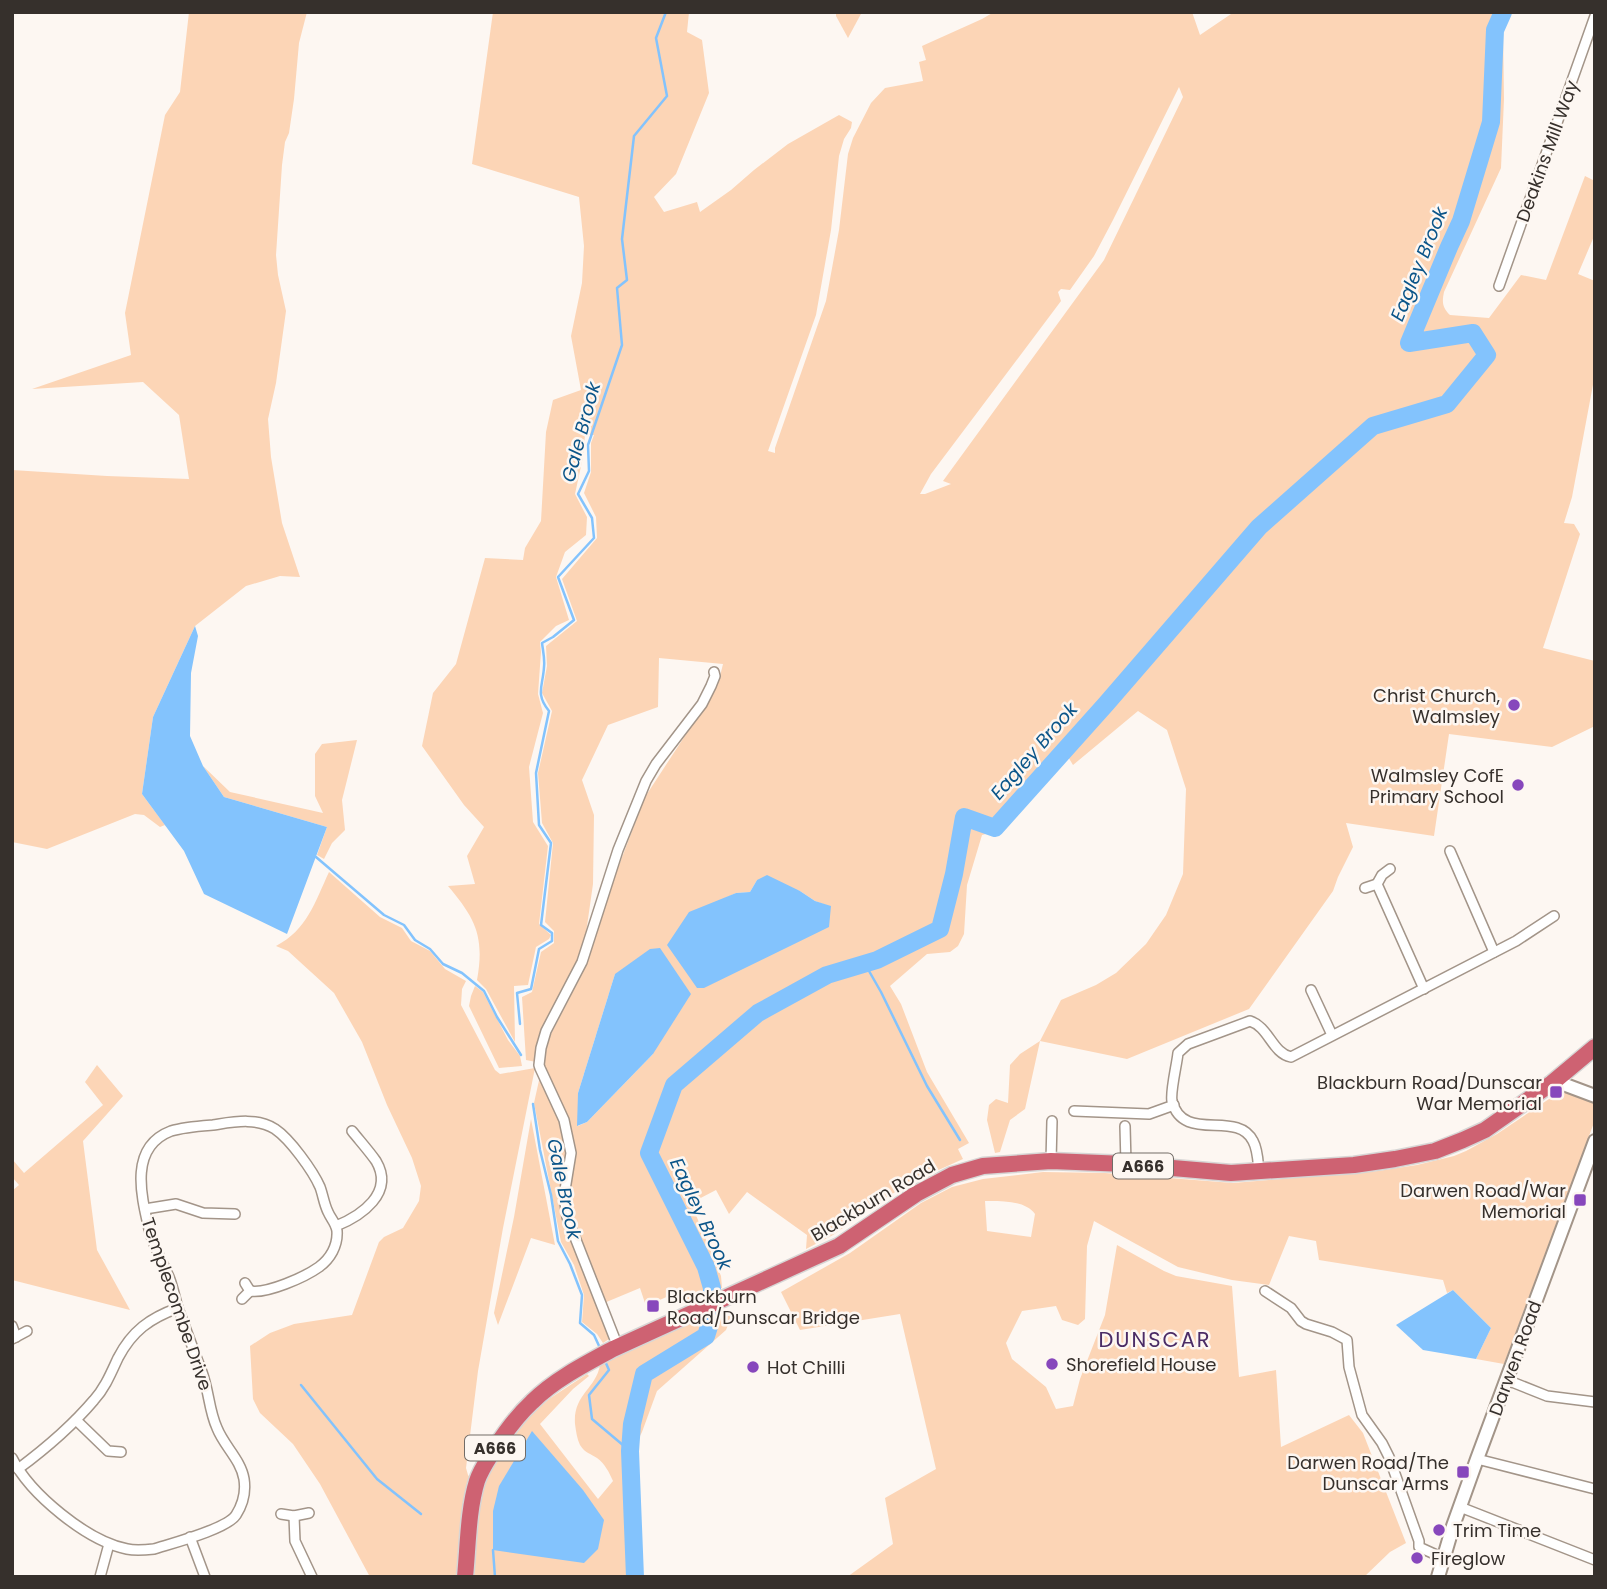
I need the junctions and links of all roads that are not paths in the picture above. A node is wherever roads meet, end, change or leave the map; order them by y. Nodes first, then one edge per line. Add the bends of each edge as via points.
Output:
1 (1595, 16) edge
2 (1499, 286) dead end
3 (714, 673) dead end
4 (1450, 850) dead end
5 (1391, 869) dead end
6 (1377, 884) junction
7 (1365, 888) dead end
8 (1554, 916) dead end
9 (1494, 952) junction
10 (1424, 989) junction
11 (1310, 994) dead end
12 (1332, 1035) junction
13 (1595, 1047) edge
14 (1552, 1083) junction
15 (1595, 1096) edge
16 (1174, 1105) junction
17 (1074, 1111) dead end
18 (1052, 1121) dead end
19 (1125, 1126) dead end
20 (352, 1131) dead end
21 (1595, 1141) edge
22 (1051, 1161) junction
23 (1126, 1164) junction
24 (1259, 1172) junction
25 (145, 1209) junction
26 (235, 1214) dead end
27 (336, 1226) junction
28 (1265, 1291) dead end
29 (242, 1299) dead end
30 (178, 1308) junction
31 (12, 1326) edge
32 (27, 1331) dead end
33 (14, 1338) edge
34 (615, 1348) junction
35 (1507, 1380) junction
36 (1595, 1402) edge
37 (76, 1420) junction
38 (123, 1451) dead end
39 (12, 1458) edge
40 (1477, 1459) junction
41 (18, 1469) junction
42 (1595, 1489) edge
43 (1460, 1507) junction
44 (309, 1513) dead end
45 (281, 1514) dead end
46 (294, 1516) junction
47 (191, 1536) junction
48 (109, 1544) junction
49 (1443, 1558) junction
50 (1595, 1560) edge
51 (100, 1577) edge
52 (205, 1577) edge
53 (312, 1577) edge
54 (465, 1577) edge
55 (1438, 1577) edge

1 - 2 street, Deakins Mill Way
3 - 34 street via 702,704 642,790 582,962 546,1031 539,1065 564,1120 571,1153 564,1196 567,1217
4 - 9 street via 1459,858
5 - 6 street
6 - 7 street
6 - 10 street
8 - 9 street
9 - 10 street
10 - 12 street
11 - 12 street
12 - 16 street via 1292,1057 1281,1054 1250,1021 1188,1044 1178,1053
13 - 14 highway, Blackburn Road / A666
14 - 15 main road
14 - 24 highway, Blackburn Road / A666 via 1485,1130 1435,1151 1354,1165
16 - 17 street via 1149,1114
16 - 24 street via 1195,1124 1243,1129 1253,1141
18 - 22 street
19 - 23 street
20 - 27 street via 365,1141 376,1162 380,1189 363,1211
21 - 35 main road, Darwen Road
22 - 23 highway, Blackburn Road / A666
22 - 34 highway, Blackburn Road / A666 via 983,1166 952,1175 839,1246
23 - 24 highway, Blackburn Road / A666
25 - 26 street via 177,1204 203,1213 222,1210
25 - 27 street, Templecombe Drive via 142,1164 146,1152 163,1135 250,1121 276,1130 286,1139 316,1178
25 - 30 street, Templecombe Drive
27 - 29 street via 332,1253 316,1269 260,1292 248,1287
28 - 49 street via 1306,1324 1347,1340 1362,1415 1389,1457 1419,1547
30 - 37 street via 136,1332 103,1388
30 - 47 street, Templecombe Drive via 204,1376 217,1430 243,1472 245,1484 234,1518
31 - 33 street
32 - 33 street
34 - 54 highway, Blackburn Road / A666 via 534,1399 488,1459 476,1490
35 - 36 street via 1547,1396
35 - 40 main road, Darwen Road
37 - 38 street via 108,1451
37 - 41 street
39 - 41 street, Templecombe Drive
40 - 42 street
40 - 43 main road, Darwen Road
41 - 48 street, Templecombe Drive via 50,1504
43 - 49 main road, Darwen Road
43 - 50 street
44 - 46 street
45 - 46 street
46 - 53 street via 295,1541
47 - 48 street, Templecombe Drive via 142,1551
47 - 52 street
48 - 51 street
49 - 55 main road, Darwen Road

